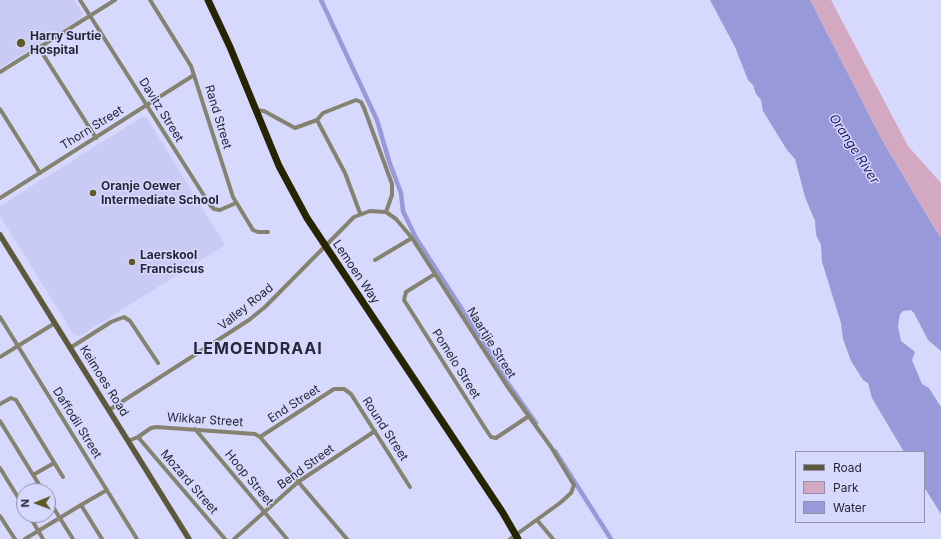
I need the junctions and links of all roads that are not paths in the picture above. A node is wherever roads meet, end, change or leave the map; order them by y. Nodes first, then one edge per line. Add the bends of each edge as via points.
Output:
1 (80, 0) edge
2 (115, 0) edge
3 (150, 0) edge
4 (208, 0) edge
5 (90, 16) junction
6 (39, 48) junction
7 (0, 72) edge
8 (194, 75) junction
9 (147, 105) junction
10 (0, 109) edge
11 (255, 110) junction
12 (317, 120) junction
13 (96, 138) junction
14 (40, 173) junction
15 (0, 198) edge
16 (236, 203) junction
17 (386, 212) junction
18 (360, 213) junction
19 (268, 232) dead end
20 (0, 235) edge
21 (412, 238) junction
22 (324, 245) junction
23 (375, 260) dead end
24 (435, 274) junction
25 (0, 317) edge
26 (54, 322) junction
27 (18, 346) junction
28 (70, 348) junction
29 (0, 357) edge
30 (158, 363) dead end
31 (338, 388) joint
32 (0, 404) edge
33 (109, 410) junction
34 (529, 416) junction
35 (0, 421) edge
36 (196, 429) junction
37 (375, 431) junction
38 (138, 437) junction
39 (260, 437) junction
40 (128, 441) junction
41 (54, 463) junction
42 (0, 468) edge
43 (2, 474) edge
44 (33, 475) junction
45 (63, 477) dead end
46 (298, 482) junction
47 (38, 483) edge
48 (410, 487) dead end
49 (107, 490) junction
50 (16, 495) edge
51 (81, 505) junction
52 (56, 512) edge
53 (264, 512) junction
54 (0, 516) edge
55 (60, 518) junction
56 (537, 520) junction
57 (34, 523) edge
58 (39, 531) junction
59 (515, 538) edge
60 (15, 539) edge
61 (25, 539) edge
62 (43, 539) edge
63 (73, 539) edge
64 (102, 539) edge
65 (138, 539) edge
66 (189, 539) edge
67 (225, 539) edge
68 (234, 539) edge
69 (287, 539) edge
70 (347, 539) edge
71 (553, 539) edge

1 - 5 street, Davitz Street
2 - 5 street
3 - 8 street, Rand Street via 189,62
4 - 11 highway, Lemoen Way
5 - 6 street
5 - 9 street, Davitz Street
6 - 7 street
6 - 13 street
8 - 9 street, Thorn Street
8 - 16 street, Rand Street
9 - 13 street, Thorn Street
9 - 16 street, Davitz Street via 210,205 220,210
10 - 14 street
11 - 12 street via 264,110 295,128
11 - 22 highway, Lemoen Way via 282,173
12 - 17 street via 323,113 352,101 361,102 392,184 392,195
12 - 18 street via 345,173
13 - 14 street, Thorn Street
14 - 15 street, Thorn Street
16 - 19 street, Rand Street via 253,230
17 - 18 street
17 - 21 street, Naartjie Street via 396,219
18 - 22 street, Valley Road
20 - 26 street, Keimoes Road
21 - 23 street
21 - 24 street, Naartjie Street
22 - 33 street, Valley Road via 269,303 249,320
22 - 59 highway, Lemoen Way
24 - 34 street, Naartjie Street
24 - 34 street, Pomelo Street via 406,292 404,300 482,425 491,437 496,438
25 - 27 street, Daffodil Street
26 - 27 street
26 - 28 street, Keimoes Road
27 - 29 street
27 - 49 street, Daffodil Street
28 - 30 street via 111,322 124,317 130,321
28 - 33 street, Keimoes Road
31 - 37 street, Round Street via 351,394
31 - 39 street, End Street
32 - 41 street via 11,398 16,400
33 - 40 street, Keimoes Road
34 - 56 street, Naartjie Street via 572,480 574,489
35 - 44 street
36 - 38 street, Wikkar Street via 156,427 150,428
36 - 39 street, Wikkar Street via 249,433
36 - 53 street, Hoop Street
37 - 46 street, Bend Street
37 - 48 street, Round Street
38 - 40 street, Wikkar Street
38 - 67 street, Mozard Street
39 - 46 street
40 - 66 street, Keimoes Road
41 - 44 street
41 - 45 street
42 - 43 street
43 - 50 street
44 - 47 street
46 - 53 street, Bend Street
46 - 70 street
49 - 51 street
49 - 65 street, Daffodil Street
51 - 55 street
51 - 64 street
52 - 55 street
53 - 68 street, Bend Street
53 - 69 street, Hoop Street
54 - 60 street
55 - 58 street
55 - 63 street
56 - 59 street
56 - 71 street
57 - 58 street
58 - 61 street
58 - 62 street

